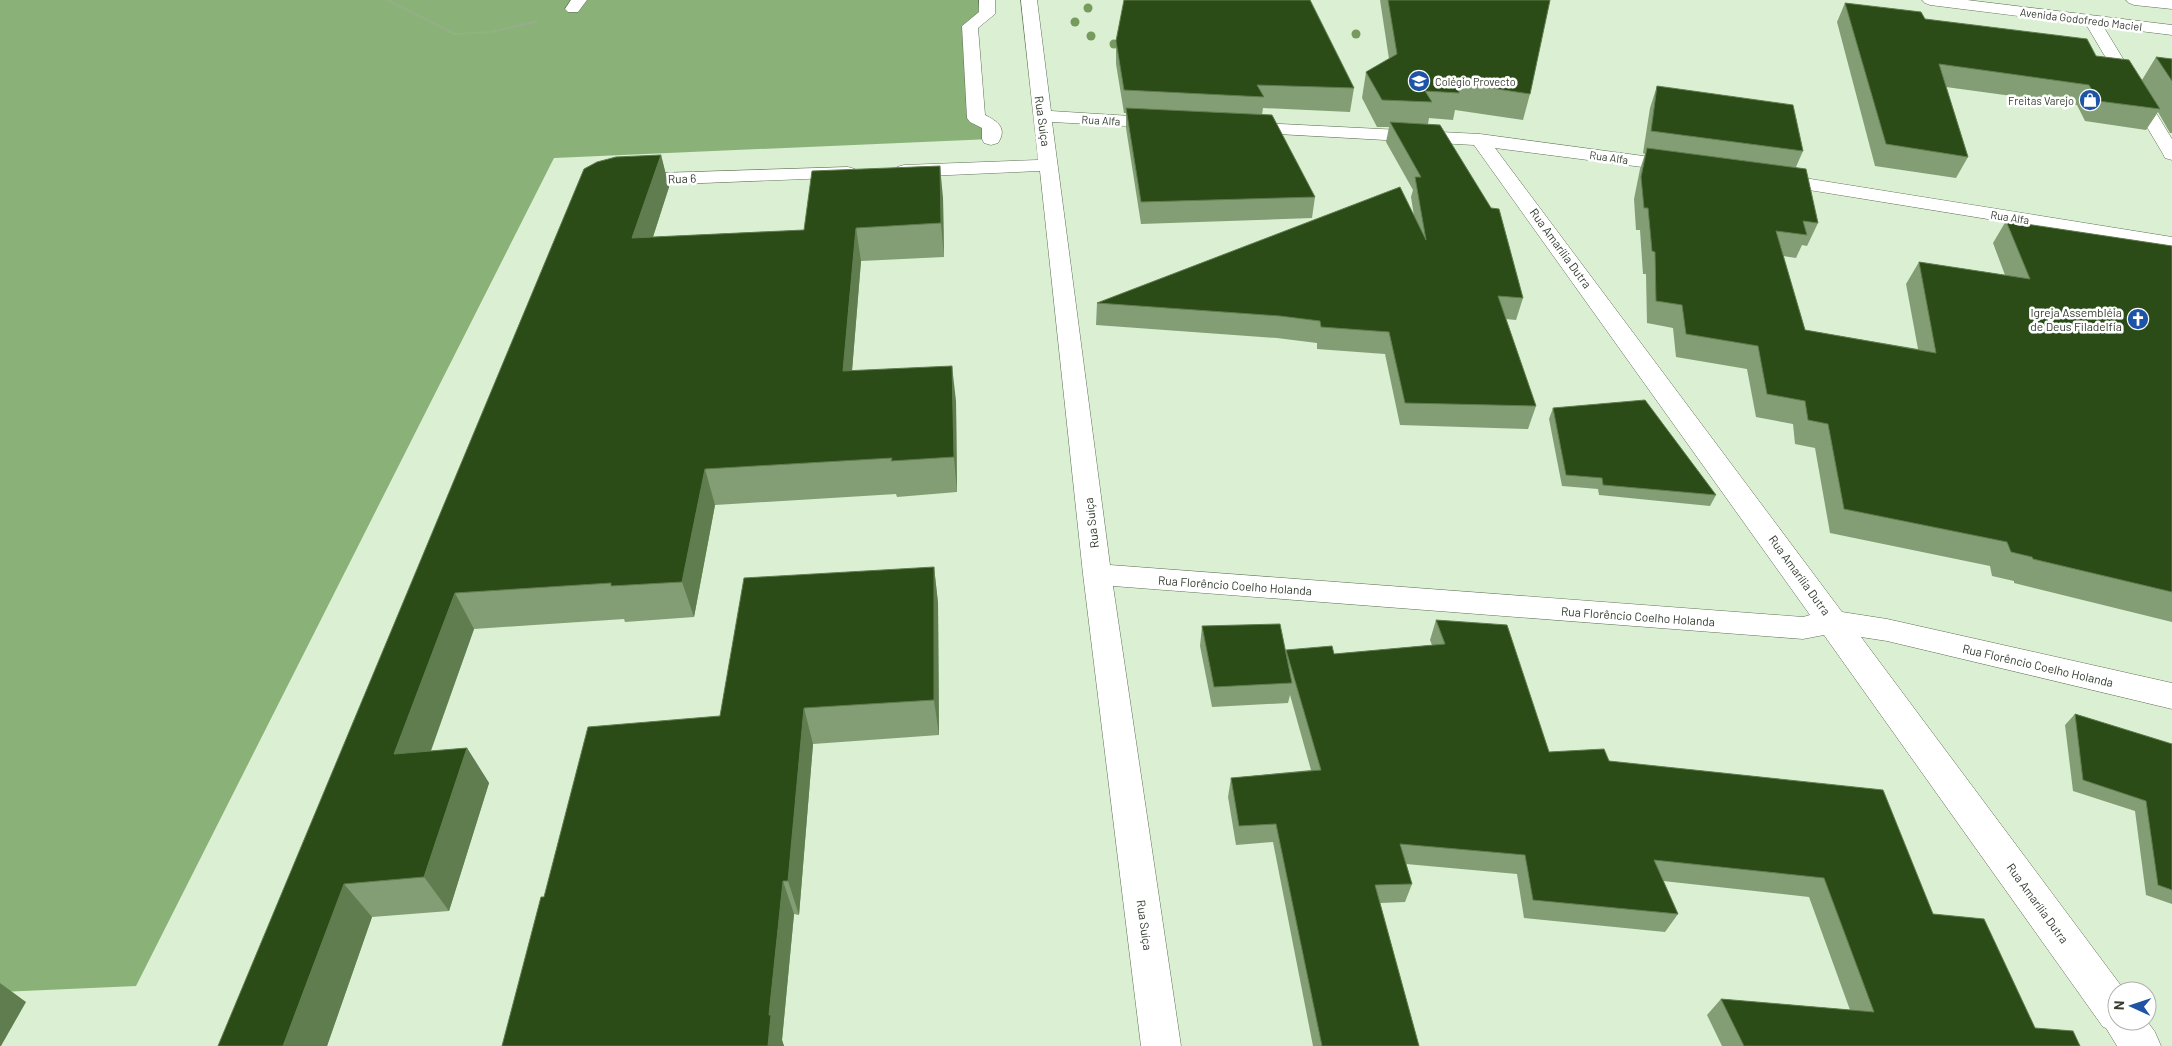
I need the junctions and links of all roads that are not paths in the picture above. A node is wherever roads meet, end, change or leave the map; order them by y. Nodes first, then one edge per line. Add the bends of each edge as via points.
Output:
1 (987, 0) edge
2 (1029, 0) edge
3 (1930, 0) edge
4 (2134, 0) edge
5 (2172, 4) edge
6 (2092, 21) junction
7 (2172, 30) edge
8 (1042, 116) junction
9 (1176, 124) edge
10 (1225, 126) edge
11 (991, 139) dead end
12 (1480, 140) junction
13 (2172, 154) edge
14 (1050, 165) junction
15 (1695, 168) edge
16 (887, 171) edge
17 (868, 172) edge
18 (1754, 176) edge
19 (608, 183) edge
20 (2172, 242) edge
21 (1097, 574) junction
22 (1834, 622) junction
23 (2172, 696) edge
24 (2107, 999) edge
25 (2130, 1031) edge
26 (1161, 1046) edge
27 (2141, 1046) edge

1 - 11 street via 987,14 970,26 976,118 991,125
2 - 8 street, Rua Suíça
3 - 6 street, Avenida Godofredo Maciel
4 - 5 street, Avenida Godofredo Maciel
6 - 7 street, Avenida Godofredo Maciel
6 - 13 street
8 - 9 street, Rua Alfa
8 - 14 street, Rua Suíça
10 - 12 street, Rua Alfa
12 - 15 street, Rua Alfa
12 - 22 street, Rua Amarília Dutra
14 - 16 street
14 - 21 street, Rua Suíça
17 - 19 street, Rua 6
18 - 20 street, Rua Alfa
21 - 22 street, Rua Florêncio Coelho Holanda via 1802,628
21 - 26 street, Rua Suíça
22 - 23 street, Rua Florêncio Coelho Holanda via 1887,630
22 - 24 street, Rua Amarília Dutra
25 - 27 street

